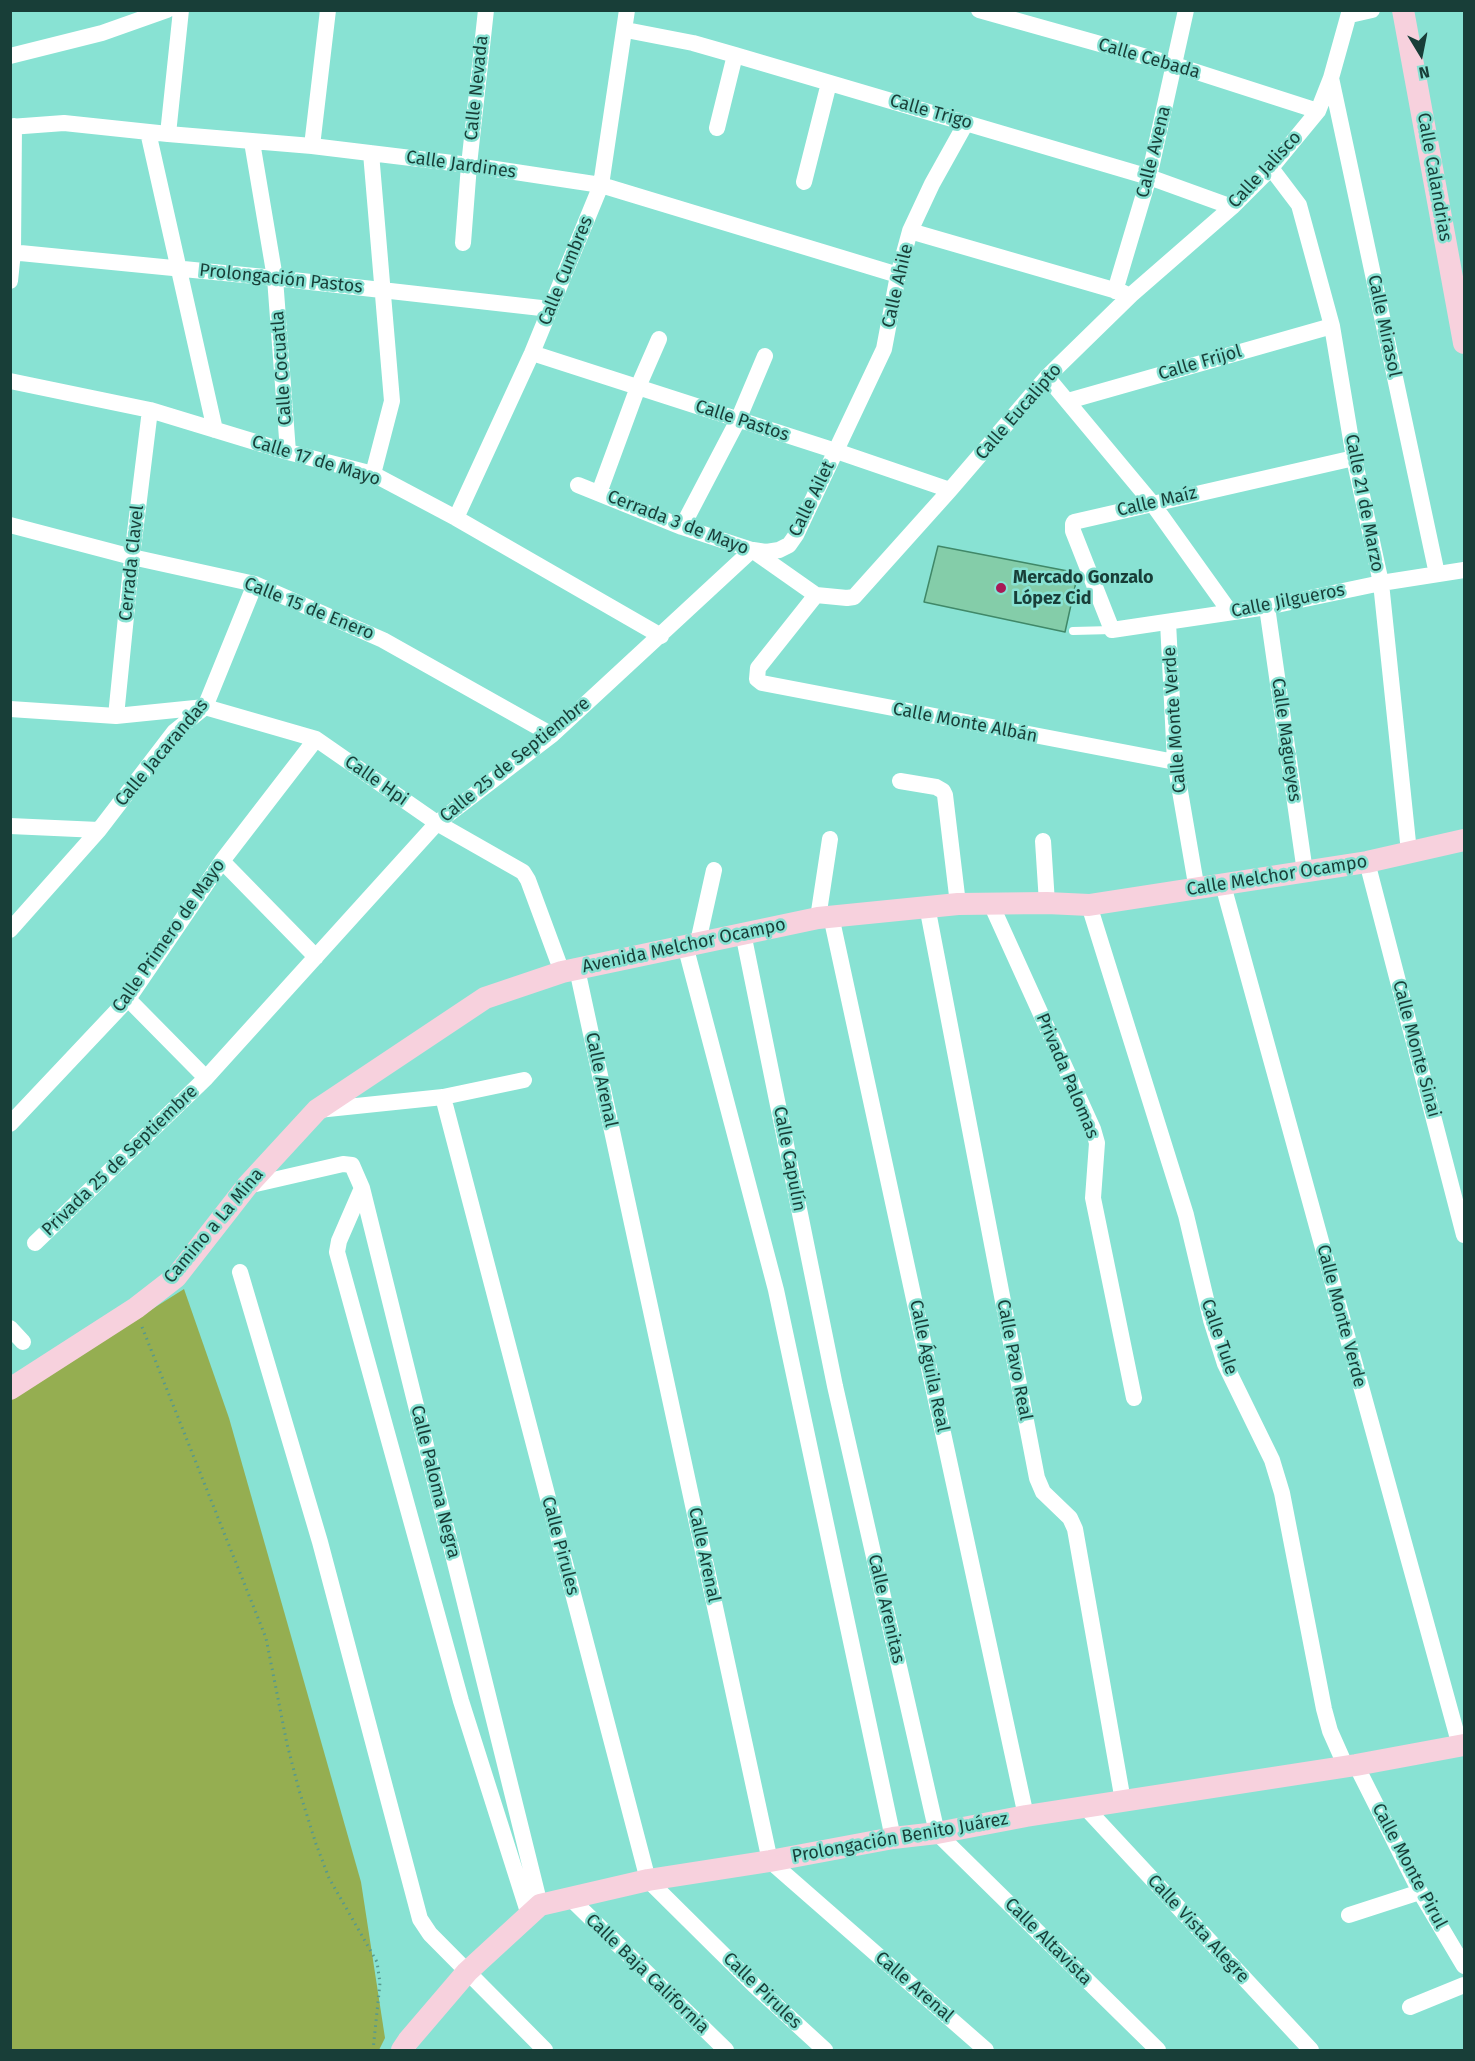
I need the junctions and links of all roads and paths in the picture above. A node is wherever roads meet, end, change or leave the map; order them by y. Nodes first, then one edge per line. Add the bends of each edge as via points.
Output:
1 (166, 10) edge
2 (181, 10) edge
3 (328, 10) edge
4 (486, 10) edge
5 (627, 10) edge
6 (979, 10) edge
7 (1186, 10) edge
8 (1372, 10) edge
9 (1403, 10) edge
10 (1350, 13) edge
11 (626, 30) junction
12 (735, 55) junction
13 (10, 56) edge
14 (1175, 65) junction
15 (1331, 78) junction
16 (829, 83) junction
17 (1318, 111) junction
18 (966, 123) junction
19 (12, 127) edge
20 (717, 128) dead end
21 (148, 132) junction
22 (168, 134) junction
23 (252, 142) junction
24 (312, 146) junction
25 (371, 153) junction
26 (469, 165) junction
27 (1271, 168) junction
28 (1149, 177) junction
29 (804, 182) dead end
30 (601, 186) junction
31 (1232, 207) junction
32 (910, 231) junction
33 (463, 243) dead end
34 (12, 252) edge
35 (178, 268) junction
36 (898, 275) junction
37 (275, 278) junction
38 (10, 281) edge
39 (382, 290) junction
40 (1123, 293) junction
41 (550, 309) junction
42 (1332, 326) junction
43 (659, 339) dead end
44 (1464, 343) edge
45 (532, 353) junction
46 (765, 356) dead end
47 (1047, 377) junction
48 (10, 381) edge
49 (638, 387) junction
50 (1068, 401) junction
51 (150, 410) junction
52 (738, 420) junction
53 (215, 430) junction
54 (836, 451) junction
55 (288, 452) junction
56 (1354, 458) junction
57 (372, 474) junction
58 (578, 485) dead end
59 (950, 490) junction
60 (599, 493) junction
61 (1152, 503) junction
62 (456, 518) junction
63 (10, 525) edge
64 (682, 526) junction
65 (752, 550) junction
66 (132, 557) junction
67 (1464, 570) edge
68 (1437, 574) junction
69 (255, 584) junction
70 (1381, 584) junction
71 (816, 595) junction
72 (1267, 607) junction
73 (1230, 612) junction
74 (1168, 622) junction
75 (1112, 630) junction
76 (1073, 631) dead end
77 (661, 636) junction
78 (205, 707) junction
79 (10, 709) edge
80 (116, 716) junction
81 (552, 735) junction
82 (316, 739) junction
83 (1175, 762) junction
84 (900, 781) dead end
85 (437, 823) junction
86 (10, 826) edge
87 (99, 830) junction
88 (830, 839) dead end
89 (1464, 840) edge
90 (1043, 841) dead end
91 (1409, 852) junction
92 (222, 861) junction
93 (1367, 862) junction
94 (714, 870) dead end
95 (1305, 872) junction
96 (1223, 885) junction
97 (1197, 890) junction
98 (991, 903) junction
99 (1047, 903) junction
100 (958, 904) junction
101 (1089, 905) junction
102 (927, 906) junction
103 (825, 917) junction
104 (10, 930) edge
105 (743, 933) junction
106 (691, 943) junction
107 (316, 957) junction
108 (569, 970) junction
109 (128, 999) junction
110 (206, 1078) junction
111 (524, 1080) dead end
112 (443, 1097) junction
113 (317, 1110) junction
114 (10, 1124) edge
115 (247, 1186) junction
116 (362, 1188) junction
117 (1464, 1235) edge
118 (35, 1243) dead end
119 (240, 1272) dead end
120 (136, 1308) junction
121 (10, 1328) edge
122 (23, 1342) dead end
123 (835, 1386) joint
124 (10, 1389) edge
125 (1134, 1398) dead end
126 (1462, 1745) edge
127 (1351, 1766) junction
128 (1123, 1801) junction
129 (1085, 1807) junction
130 (1026, 1816) junction
131 (937, 1833) junction
132 (893, 1838) junction
133 (770, 1861) junction
134 (648, 1880) junction
135 (1420, 1892) junction
136 (568, 1897) junction
137 (534, 1910) junction
138 (1349, 1915) dead end
139 (1464, 1966) edge
140 (467, 1972) junction
141 (1464, 1985) edge
142 (1410, 2007) dead end
143 (409, 2047) edge
144 (373, 2050) edge
145 (545, 2050) edge
146 (726, 2050) edge
147 (825, 2050) edge
148 (986, 2050) edge
149 (1158, 2050) edge
150 (1311, 2050) edge

1 - 13 street via 102,33
2 - 22 street
3 - 24 street
4 - 26 street, Calle Nevada
5 - 11 street, Calle Cumbres
6 - 14 street, Calle Cebada
7 - 14 street, Calle Avena
8 - 10 street
9 - 44 street, Calle Calandrias
10 - 15 street, Calle Jalisco
11 - 12 street, Calle Trigo
11 - 30 street, Calle Cumbres
12 - 16 street, Calle Trigo
12 - 20 street
14 - 17 street, Calle Cebada
14 - 28 street, Calle Avena
15 - 17 street, Calle Jalisco
15 - 68 street, Calle Mirasol
16 - 18 street, Calle Trigo
16 - 29 street
17 - 27 street, Calle Jalisco
18 - 28 street, Calle Trigo
18 - 32 street, Calle Ahile
19 - 21 street, Calle Jardines via 64,123
19 - 34 street
21 - 22 street, Calle Jardines
21 - 35 street
22 - 23 street, Calle Jardines
23 - 24 street, Calle Jardines
23 - 37 street, Calle Cocuatla
24 - 25 street, Calle Jardines
25 - 26 street, Calle Jardines
25 - 39 street
26 - 30 street, Calle Jardines
26 - 33 street, Calle Nevada
27 - 31 street, Calle Jalisco
27 - 42 street, Calle 21 de Marzo via 1299,206
28 - 31 street, Calle Trigo
28 - 40 street, Calle Avena
30 - 36 street, Calle Jardines
30 - 41 street, Calle Cumbres
31 - 40 street, Calle Jalisco
32 - 36 street, Calle Ahile
32 - 40 street
34 - 35 street, Prolongación Pastos
34 - 38 street
35 - 37 street, Prolongación Pastos
35 - 53 street
36 - 54 street, Calle Ahile via 884,349
37 - 39 street, Prolongación Pastos
37 - 55 street, Calle Cocuatla
39 - 41 street, Prolongación Pastos
39 - 57 street via 392,401
40 - 47 street, Calle Eucalipto
41 - 45 street, Calle Cumbres
42 - 50 street, Calle Frijol
42 - 56 street, Calle 21 de Marzo
43 - 49 street
45 - 49 street, Calle Pastos
45 - 62 street, Calle Cumbres
46 - 52 street
47 - 50 street
47 - 59 street, Calle Eucalipto
48 - 51 street, Calle 17 de Mayo
49 - 52 street, Calle Pastos
49 - 60 street
50 - 61 street
51 - 53 street, Calle 17 de Mayo
51 - 66 street, Cerrada Clavel
52 - 54 street, Calle Pastos
52 - 64 street
53 - 55 street, Calle 17 de Mayo
54 - 59 street, Calle Pastos
54 - 65 street, Calle Ailet via 789,545 766,552
55 - 57 street, Calle 17 de Mayo
56 - 61 street, Calle Maíz
56 - 70 street, Calle 21 de Marzo
57 - 62 street, Calle 17 de Mayo
58 - 60 street, Cerrada 3 de Mayo
59 - 71 street, Calle Eucalipto via 854,597
60 - 64 street, Cerrada 3 de Mayo
61 - 73 street
61 - 75 street, Calle Maíz via 1072,524
62 - 77 street, Calle 17 de Mayo
63 - 66 street, Calle 15 de Enero
64 - 65 street, Cerrada 3 de Mayo
65 - 71 street, Cerrada 3 de Mayo
65 - 77 street, Calle 25 de Septiembre
66 - 69 street, Calle 15 de Enero
66 - 80 street, Cerrada Clavel
67 - 68 street, Calle Jilgueros
68 - 70 street, Calle Jilgueros
69 - 78 street, Calle Jacarandas
69 - 81 street, Calle 15 de Enero via 383,640
70 - 72 street, Calle Jilgueros
70 - 91 street, Calle 21 de Marzo
71 - 83 street, Calle Monte Albán via 758,668 757,679 768,685
72 - 73 street, Calle Jilgueros
72 - 95 street, Calle Magueyes
73 - 74 street, Calle Jilgueros
74 - 75 street, Calle Jilgueros
74 - 83 street, Calle Monte Verde
75 - 76 lane
77 - 81 street, Calle 25 de Septiembre
78 - 80 street
78 - 82 street, Calle Hpi
78 - 87 street, Calle Jacarandas via 174,732
79 - 80 street
81 - 85 street, Calle 25 de Septiembre
82 - 85 street, Calle Hpi
82 - 92 street, Calle Primero de Mayo
83 - 97 street, Calle Monte Verde
84 - 100 street via 936,788 945,795
85 - 107 street, Calle 25 de Septiembre
85 - 108 street, Calle Hpi via 523,872
86 - 87 street
87 - 104 street, Calle Jacarandas
88 - 103 street
89 - 91 street, Calle Melchor Ocampo
90 - 99 street
91 - 93 street, Calle Melchor Ocampo
92 - 107 street
92 - 109 street, Calle Primero de Mayo
93 - 95 street, Calle Melchor Ocampo
93 - 117 street, Calle Monte Sinai
94 - 106 street
95 - 96 street, Calle Melchor Ocampo
96 - 97 street, Calle Melchor Ocampo
96 - 126 street, Calle Monte Verde
97 - 101 street, Calle Melchor Ocampo
98 - 99 street, Avenida Melchor Ocampo
98 - 100 street, Avenida Melchor Ocampo
98 - 125 street, Privada Palomas via 1095,1136 1093,1198
99 - 101 street, Avenida Melchor Ocampo
100 - 102 street, Avenida Melchor Ocampo
101 - 127 street, Calle Tule via 1186,1215 1225,1364 1272,1460 1282,1493 1324,1709 1330,1731
102 - 103 street, Avenida Melchor Ocampo
102 - 128 street, Calle Pavo Real via 1037,1478 1043,1492 1070,1518 1075,1529
103 - 105 street, Avenida Melchor Ocampo
103 - 130 street, Calle Águila Real
105 - 106 street, Avenida Melchor Ocampo
105 - 123 street, Calle Capulín
106 - 108 street, Avenida Melchor Ocampo
106 - 132 street via 776,1290
107 - 110 street, Calle 25 de Septiembre
108 - 113 street, Avenida Melchor Ocampo via 484,998
108 - 133 street, Calle Arenal
109 - 110 street
109 - 114 street, Calle Primero de Mayo
110 - 118 street, Privada 25 de Septiembre
111 - 112 street
112 - 113 street
112 - 134 street, Calle Pirules
113 - 115 street, Camino a La Mina
115 - 116 street, Calle Paloma Negra via 347,1164 354,1168
115 - 120 street, Camino a La Mina via 176,1277
116 - 137 street, Calle Paloma Negra
116 - 137 street via 337,1252 461,1701
119 - 140 street via 320,1542 420,1919
120 - 124 street, Camino a La Mina
120 - 144 path via 266,1638 287,1744 316,1844 329,1878 377,1962 380,1983
121 - 122 street
123 - 131 street, Calle Arenitas
126 - 127 street, Prolongación Benito Juárez
127 - 128 street, Prolongación Benito Juárez
127 - 135 street, Calle Monte Pirul
128 - 129 street, Prolongación Benito Juárez
129 - 130 street, Prolongación Benito Juárez
129 - 150 street, Calle Vista Alegre
130 - 131 street, Prolongación Benito Juárez
131 - 132 street, Prolongación Benito Juárez
131 - 149 street, Calle Altavista
132 - 133 street, Prolongación Benito Juárez
133 - 134 street, Prolongación Benito Juárez
133 - 148 street, Calle Arenal
134 - 136 street, Prolongación Benito Juárez
134 - 147 street, Calle Pirules
135 - 138 street
135 - 139 street, Calle Monte Pirul
136 - 137 street, Prolongación Benito Juárez
136 - 146 street, Calle Baja California
137 - 140 street, Prolongación Benito Juárez
140 - 143 street, Prolongación Benito Juárez
140 - 145 street
141 - 142 street

